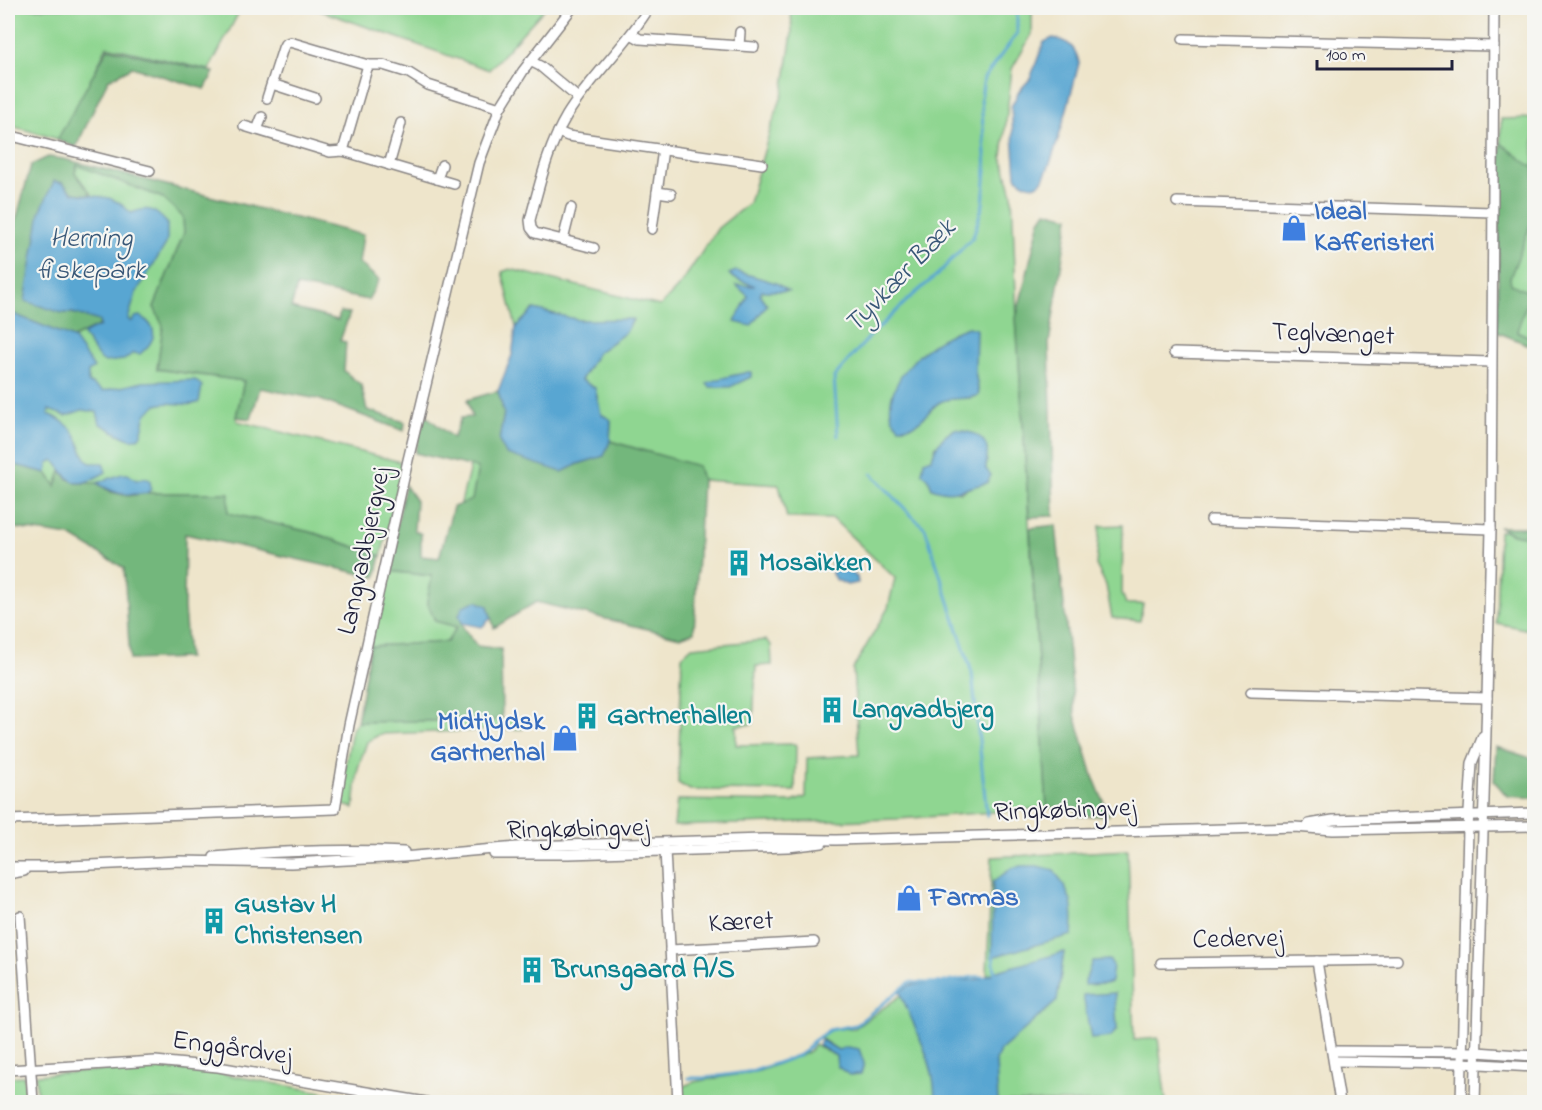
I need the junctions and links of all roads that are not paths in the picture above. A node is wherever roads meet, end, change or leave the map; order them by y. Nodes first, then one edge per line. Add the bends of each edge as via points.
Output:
1 (572, 8) edge
2 (649, 8) edge
3 (1494, 8) edge
4 (740, 32) dead end
5 (631, 34) junction
6 (1183, 39) dead end
7 (739, 46) junction
8 (1494, 46) junction
9 (754, 47) dead end
10 (530, 61) junction
11 (368, 65) junction
12 (272, 84) junction
13 (267, 98) dead end
14 (315, 98) dead end
15 (578, 98) junction
16 (500, 108) junction
17 (262, 117) dead end
18 (401, 123) dead end
19 (244, 126) dead end
20 (257, 130) junction
21 (558, 132) junction
22 (8, 135) edge
23 (663, 149) junction
24 (343, 151) junction
25 (762, 164) dead end
26 (389, 165) junction
27 (442, 165) dead end
28 (150, 171) dead end
29 (437, 179) junction
30 (454, 184) dead end
31 (657, 192) junction
32 (671, 195) dead end
33 (1177, 202) dead end
34 (571, 208) dead end
35 (1492, 212) junction
36 (652, 229) dead end
37 (563, 240) junction
38 (594, 248) dead end
39 (1174, 353) dead end
40 (1491, 362) junction
41 (1211, 520) dead end
42 (1491, 529) junction
43 (1251, 692) dead end
44 (1487, 698) junction
45 (1485, 732) junction
46 (1534, 813) edge
47 (1483, 814) junction
48 (1470, 815) junction
49 (8, 820) edge
50 (1534, 826) edge
51 (1295, 827) junction
52 (1468, 828) junction
53 (1482, 828) junction
54 (836, 840) junction
55 (666, 850) junction
56 (465, 852) junction
57 (8, 867) edge
58 (47, 867) junction
59 (8, 874) edge
60 (20, 916) dead end
61 (814, 942) dead end
62 (670, 950) junction
63 (1397, 960) dead end
64 (1317, 961) junction
65 (1161, 963) dead end
66 (1332, 1051) junction
67 (1462, 1052) junction
68 (1477, 1052) junction
69 (1534, 1056) edge
70 (1334, 1061) junction
71 (1462, 1063) junction
72 (1476, 1063) junction
73 (1534, 1067) edge
74 (30, 1068) junction
75 (8, 1070) edge
76 (33, 1102) edge
77 (426, 1102) edge
78 (678, 1102) edge
79 (1341, 1102) edge
80 (1461, 1102) edge
81 (1475, 1102) edge

1 - 10 street, Langvadbjergvej
2 - 5 street
3 - 8 street
4 - 7 street
5 - 7 street via 640,39
5 - 15 street
6 - 8 street
7 - 9 street
8 - 35 street
10 - 15 street
10 - 16 street, Langvadbjergvej
11 - 12 street via 290,42 285,44
11 - 16 street via 409,73 428,85
11 - 24 street
12 - 13 street
12 - 14 street
15 - 21 street
16 - 49 street, Langvadbjergvej via 479,163 408,460 349,725 335,809
17 - 20 street
18 - 26 street
19 - 20 street
20 - 24 street via 330,152
21 - 23 street
21 - 37 street via 530,219 535,233
22 - 28 street
23 - 25 street
23 - 31 street
24 - 26 street
26 - 29 street
27 - 29 street
29 - 30 street
31 - 32 street
31 - 36 street
33 - 35 street
34 - 37 street
35 - 40 street
37 - 38 street
39 - 40 street, Teglvænget
40 - 42 street
41 - 42 street
42 - 44 street
43 - 44 street
44 - 45 street
45 - 47 street
45 - 48 street via 1472,764
46 - 47 street, Ringkøbingvej
47 - 48 street, Ringkøbingvej
47 - 53 street
48 - 51 street, Ringkøbingvej via 1333,820
48 - 52 street
50 - 53 street, Ringkøbingvej
51 - 52 street, Ringkøbingvej
51 - 54 street, Ringkøbingvej
52 - 53 street, Ringkøbingvej
52 - 67 street
53 - 68 street
54 - 55 street, Ringkøbingvej via 788,847
54 - 56 street, Ringkøbingvej via 551,845
55 - 56 street, Ringkøbingvej via 517,855
55 - 62 street, Kæret
56 - 58 street, Ringkøbingvej via 360,860 179,861
57 - 58 street, Ringkøbingvej
58 - 59 street, Ringkøbingvej
60 - 74 street
61 - 62 street, Kæret
62 - 78 street, Kæret
63 - 64 street, Cedervej
64 - 65 street, Cedervej
64 - 66 street, Cedervej
66 - 67 street
66 - 70 street, Cedervej
67 - 68 street
67 - 71 street
68 - 69 street
68 - 72 street
70 - 71 street
70 - 79 street, Cedervej
71 - 72 street
71 - 80 street
72 - 73 street
72 - 81 street
74 - 75 street, Enggårdvej
74 - 76 street
74 - 77 street, Enggårdvej via 155,1061 218,1067

